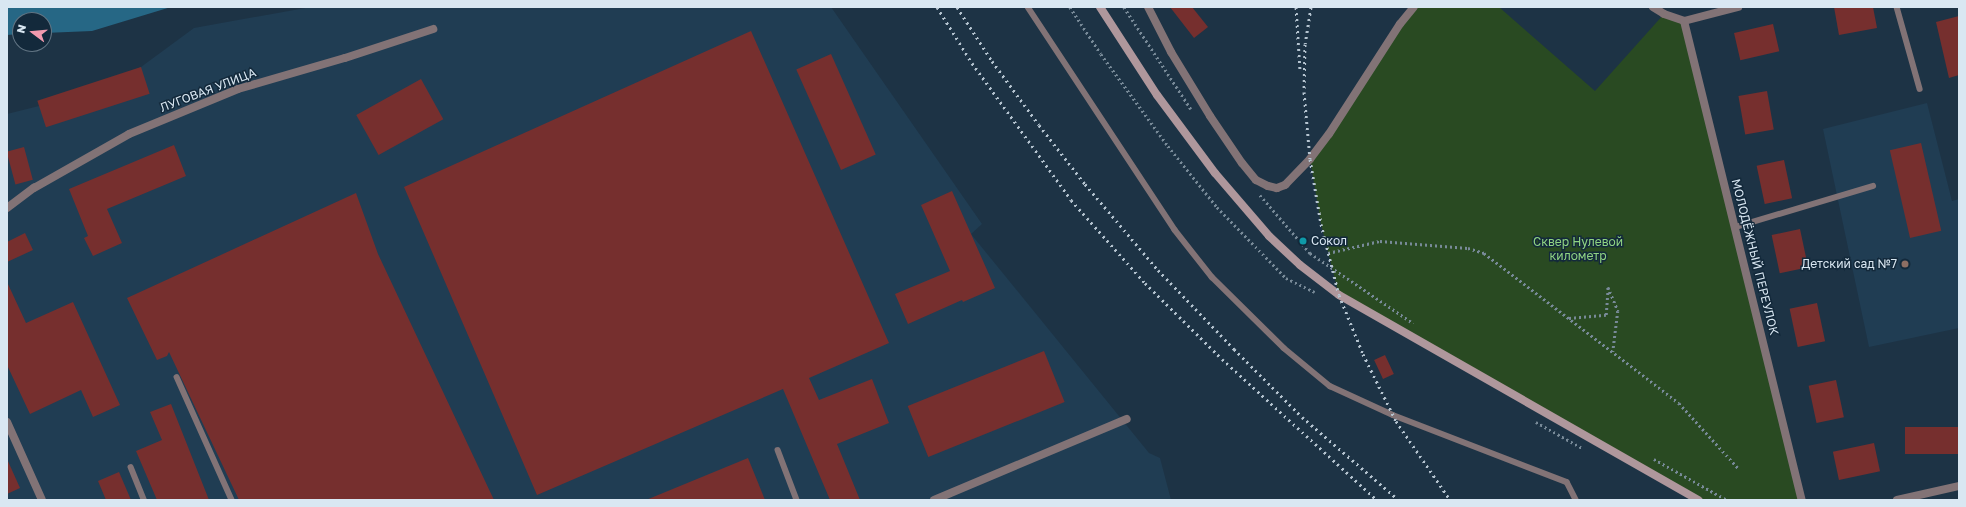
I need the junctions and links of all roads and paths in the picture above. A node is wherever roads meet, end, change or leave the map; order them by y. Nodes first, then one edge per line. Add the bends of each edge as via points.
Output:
1 (1028, 7) edge
2 (1070, 7) edge
3 (1100, 7) edge
4 (1148, 7) edge
5 (1414, 7) edge
6 (1653, 7) edge
7 (1738, 7) edge
8 (1897, 7) edge
9 (1684, 21) junction
10 (433, 29) dead end
11 (1920, 89) dead end
12 (1873, 186) dead end
13 (7, 208) edge
14 (1736, 227) junction
15 (1310, 253) dead end
16 (1328, 253) dead end
17 (1286, 278) dead end
18 (1569, 318) junction
19 (1415, 324) dead end
20 (1613, 352) junction
21 (177, 377) dead end
22 (1127, 419) dead end
23 (7, 422) edge
24 (778, 450) dead end
25 (1651, 458) dead end
26 (131, 467) dead end
27 (1739, 469) dead end
28 (1959, 486) edge
29 (42, 500) edge
30 (144, 500) edge
31 (232, 500) edge
32 (797, 500) edge
33 (935, 500) edge
34 (1576, 500) edge
35 (1699, 500) edge
36 (1727, 500) edge
37 (1802, 500) edge
38 (1897, 500) edge

1 - 34 lane via 1176,230 1212,277 1284,348 1330,386 1393,415 1567,482
2 - 17 path via 1168,146 1212,201
3 - 35 main road via 1157,95 1215,173 1269,236 1300,265 1340,295
4 - 5 street via 1171,52 1242,163 1256,180 1277,188 1285,185 1329,134 1400,24
6 - 9 street
7 - 9 street
8 - 11 lane
9 - 14 street, МОЛОДЁЖНЫЙ ПЕРЕУЛОК
10 - 13 street, ЛУГОВАЯ УЛИЦА via 238,89 129,134 34,188
12 - 14 lane
14 - 37 street, МОЛОДЁЖНЫЙ ПЕРЕУЛОК
15 - 19 path
16 - 18 path via 1380,241 1468,248 1484,253
18 - 20 path
18 - 20 path via 1606,315 1608,287 1618,311
20 - 27 path via 1679,403
21 - 31 lane
22 - 33 street
23 - 29 street
24 - 32 lane
25 - 36 path
26 - 30 lane
28 - 38 street

